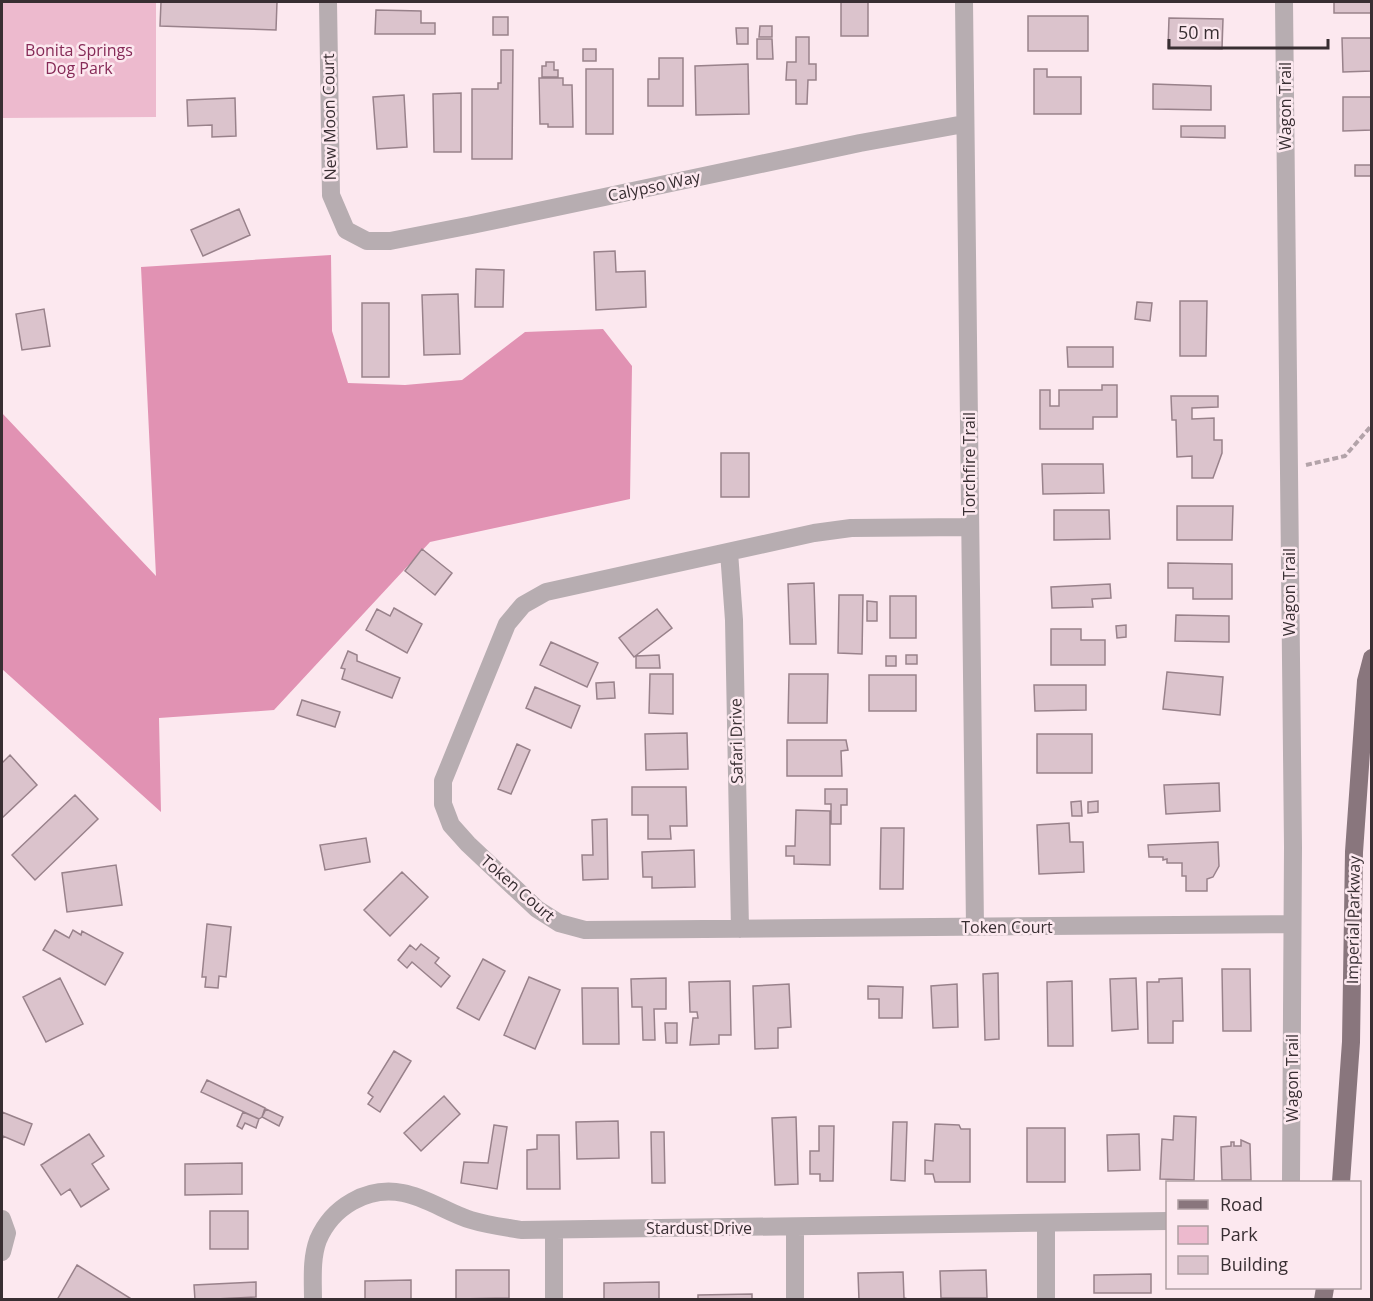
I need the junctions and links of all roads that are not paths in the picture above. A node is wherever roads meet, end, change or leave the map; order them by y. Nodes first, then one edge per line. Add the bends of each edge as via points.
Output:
1 (328, 2) edge
2 (964, 2) edge
3 (1284, 2) edge
4 (964, 124) junction
5 (346, 230) joint
6 (969, 527) junction
7 (729, 552) junction
8 (1371, 658) edge
9 (1292, 924) junction
10 (975, 927) junction
11 (740, 929) junction
12 (1291, 1181) edge
13 (1341, 1181) edge
14 (2, 1219) edge
15 (1166, 1221) edge
16 (1046, 1224) junction
17 (795, 1227) junction
18 (554, 1230) junction
19 (2, 1252) edge
20 (313, 1299) edge
21 (554, 1299) edge
22 (795, 1299) edge
23 (1046, 1299) edge

1 - 5 street, New Moon Court via 331,195
2 - 4 street, Torchfire Trail
3 - 9 street, Wagon Trail
4 - 5 street, Calypso Way via 390,241 367,241
4 - 6 street, Torchfire Trail
6 - 7 street, Token Court via 851,528
6 - 10 street, Torchfire Trail
7 - 11 street, Safari Drive via 734,620
7 - 11 street, Token Court via 546,592 523,605 507,624 463,727 443,781 443,804 451,825 468,844 537,909 559,923 585,930
8 - 13 main road, Imperial Parkway via 1354,852 1352,1042
9 - 10 street, Token Court
9 - 12 street, Wagon Trail
10 - 11 street, Token Court
14 - 19 street via 7,1233
15 - 16 street, Stardust Drive
16 - 17 street, Stardust Drive
16 - 23 street
17 - 18 street, Stardust Drive
17 - 22 street
18 - 20 street, Stardust Drive via 496,1226 404,1193 377,1192 352,1201 332,1217 318,1241
18 - 21 street

